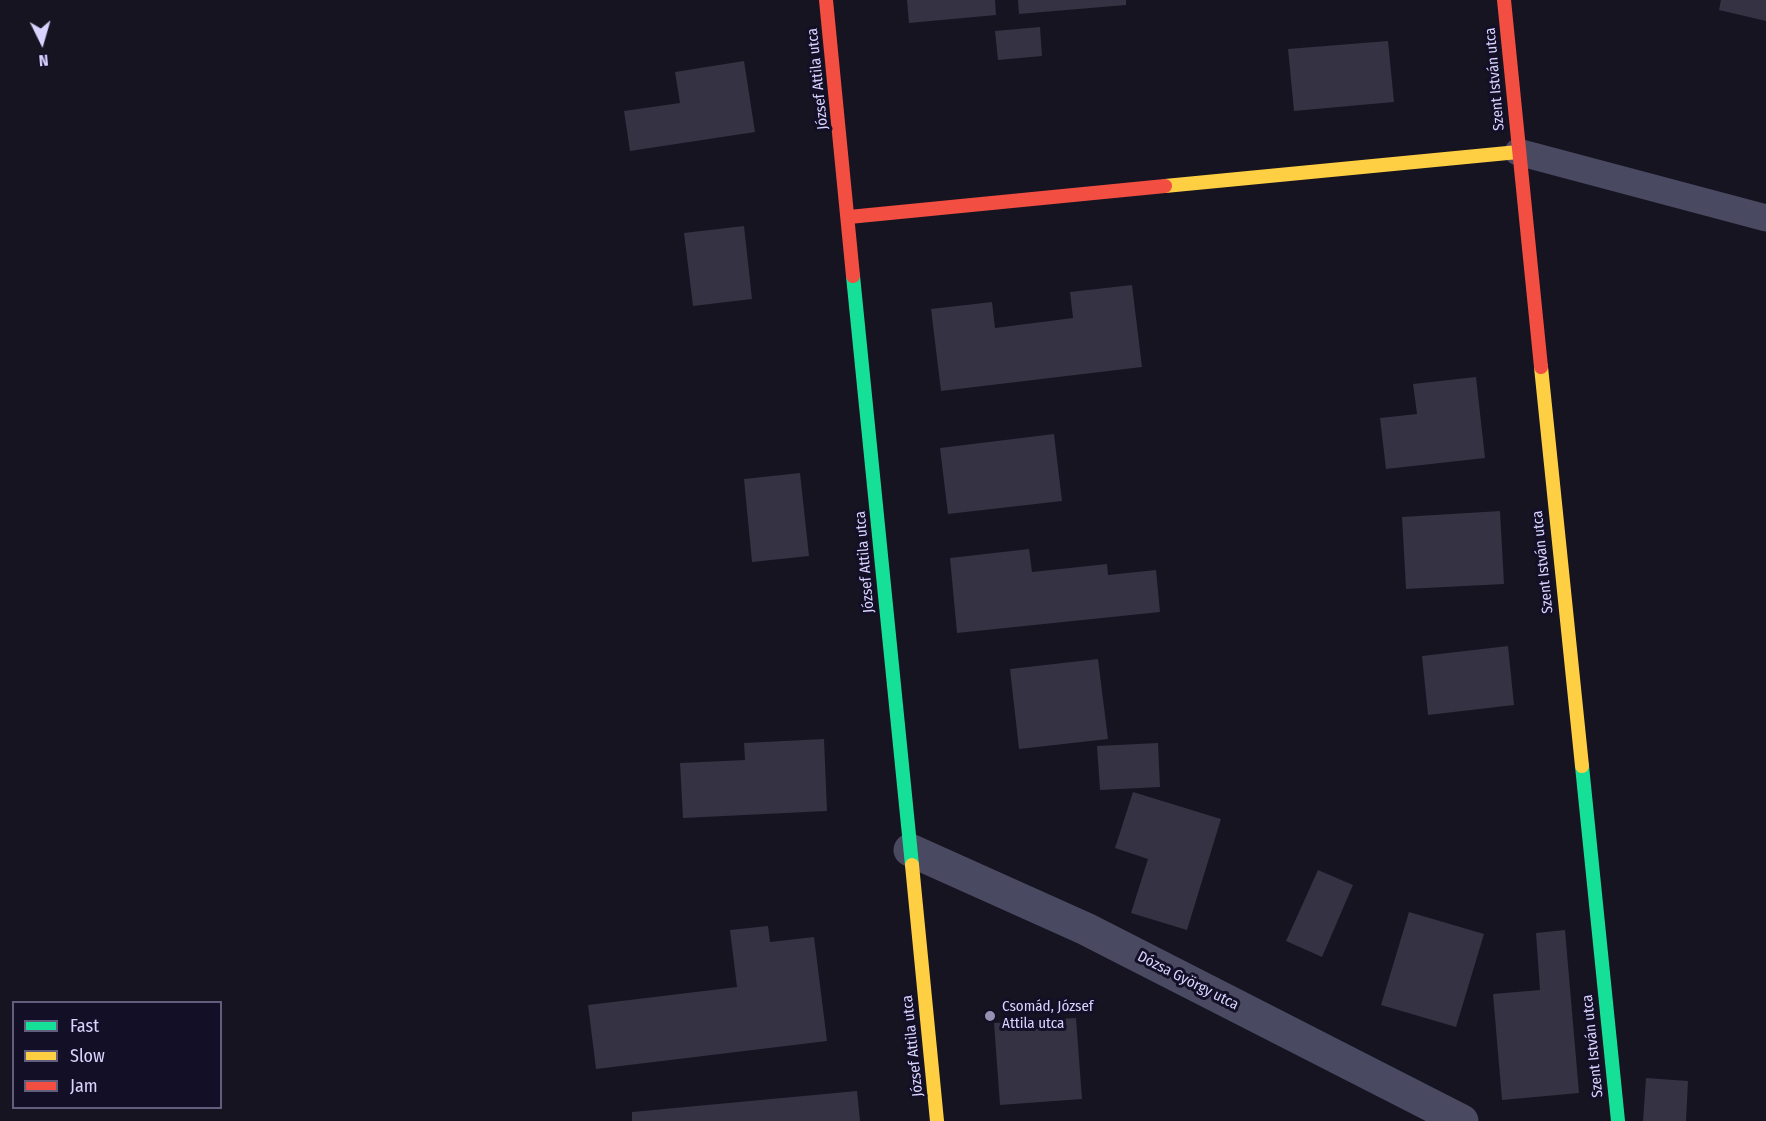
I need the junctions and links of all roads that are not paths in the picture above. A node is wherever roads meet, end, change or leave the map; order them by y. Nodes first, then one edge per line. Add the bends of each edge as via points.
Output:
1 (826, 0) edge
2 (1504, 0) edge
3 (1518, 152) junction
4 (849, 217) junction
5 (1766, 218) edge
6 (910, 850) junction
7 (937, 1121) edge
8 (1462, 1121) edge
9 (1618, 1121) edge

1 - 4 street, József Attila utca
2 - 3 street, Szent István utca
3 - 4 street
3 - 5 lane
3 - 9 street, Szent István utca
4 - 6 street, József Attila utca
6 - 7 street, József Attila utca
6 - 8 street, Dózsa György utca via 1086,929

